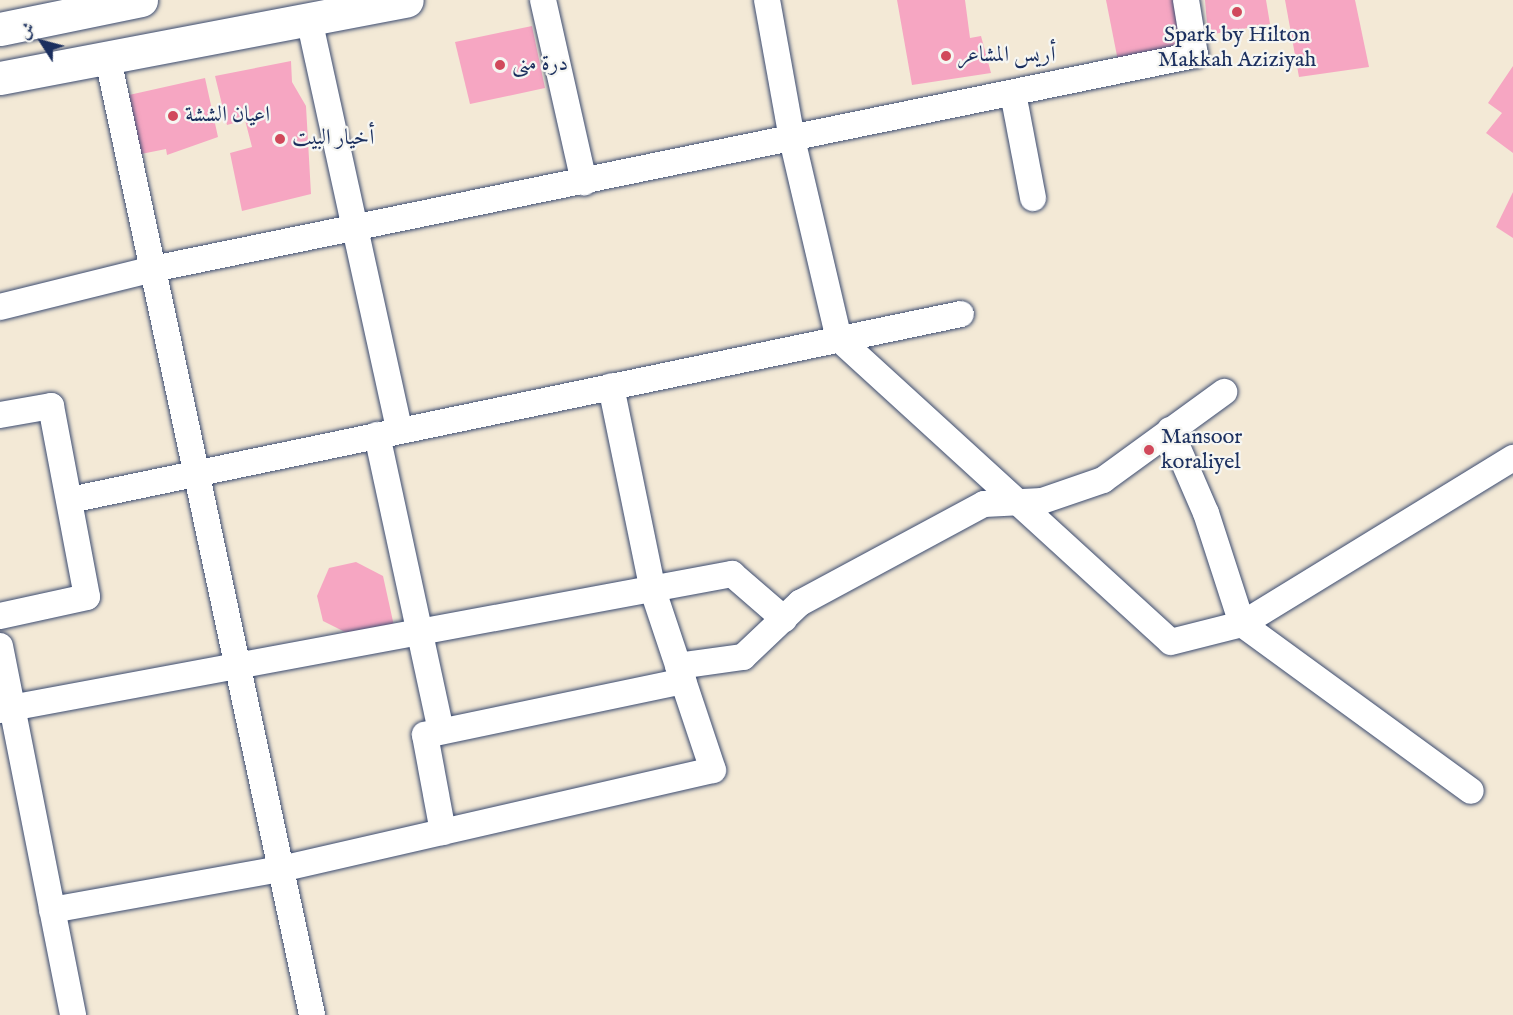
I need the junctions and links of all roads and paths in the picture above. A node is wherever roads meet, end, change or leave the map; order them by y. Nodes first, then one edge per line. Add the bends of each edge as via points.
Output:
1 (141, 0) edge
2 (407, 0) edge
3 (543, 0) edge
4 (767, 0) edge
5 (1186, 0) edge
6 (309, 19) junction
7 (0, 29) edge
8 (108, 59) junction
9 (0, 78) edge
10 (1013, 93) junction
11 (792, 139) junction
12 (584, 182) junction
13 (1033, 198) dead end
14 (355, 230) junction
15 (153, 269) junction
16 (0, 306) edge
17 (961, 314) dead end
18 (839, 339) junction
19 (611, 386) junction
20 (1224, 392) dead end
21 (0, 415) edge
22 (1170, 430) junction
23 (388, 433) junction
24 (1513, 458) edge
25 (196, 472) junction
26 (70, 500) junction
27 (1018, 502) junction
28 (652, 587) junction
29 (0, 616) edge
30 (784, 619) junction
31 (1242, 624) junction
32 (419, 631) junction
33 (0, 646) edge
34 (238, 665) junction
35 (681, 674) junction
36 (6, 709) edge
37 (441, 731) junction
38 (1471, 791) dead end
39 (443, 832) junction
40 (281, 869) junction
41 (52, 910) junction
42 (73, 1015) edge
43 (312, 1015) edge

1 - 7 main road
2 - 6 main road
3 - 12 street
4 - 11 street
5 - 10 street via 1195,56
6 - 8 main road
6 - 14 street
8 - 9 main road
8 - 15 street
10 - 11 street
10 - 13 street
11 - 12 street
11 - 18 street
12 - 14 street
14 - 15 street
14 - 23 street
15 - 16 street
15 - 25 street
17 - 18 street
18 - 19 street
18 - 27 street
19 - 23 street
19 - 28 street
20 - 22 street
21 - 26 street via 51,406
22 - 27 street via 1103,480 1042,501
22 - 31 street via 1206,513
23 - 25 street
23 - 32 street
24 - 31 street
25 - 26 street
25 - 34 street
26 - 29 street via 87,597
27 - 30 street via 984,504 943,523 800,603
27 - 31 street via 1171,642
28 - 30 street via 732,574
28 - 32 street
28 - 35 street
30 - 35 street via 743,657
31 - 38 street
32 - 34 street
32 - 37 street
33 - 36 street
34 - 36 street
34 - 40 street
35 - 37 street
35 - 39 street via 713,770
36 - 41 street
37 - 39 street via 425,735
39 - 40 street
40 - 41 street
40 - 43 street
41 - 42 street

